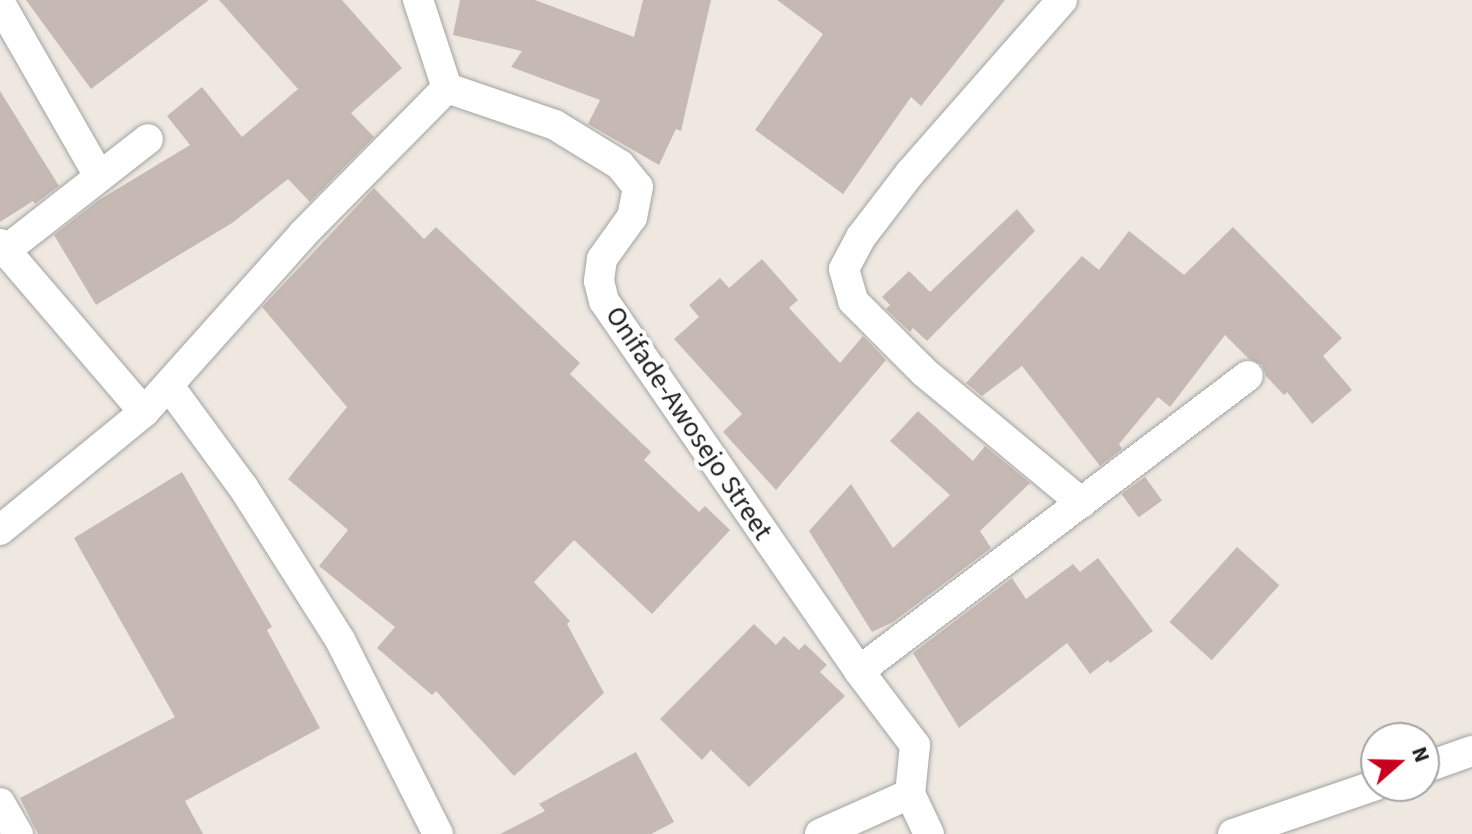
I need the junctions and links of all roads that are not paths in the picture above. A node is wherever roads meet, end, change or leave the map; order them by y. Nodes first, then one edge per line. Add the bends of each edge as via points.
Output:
1 (418, 0) edge
2 (1062, 0) edge
3 (0, 3) edge
4 (447, 88) junction
5 (148, 139) dead end
6 (99, 176) junction
7 (3, 247) edge
8 (1248, 376) dead end
9 (169, 386) junction
10 (144, 412) junction
11 (1082, 503) junction
12 (0, 530) edge
13 (859, 671) junction
14 (1472, 751) edge
15 (1440, 762) edge
16 (1360, 790) edge
17 (910, 794) junction
18 (0, 803) edge
19 (18, 834) edge
20 (438, 834) edge
21 (820, 834) edge
22 (929, 834) edge
23 (1233, 834) edge

1 - 4 street
2 - 11 street via 910,173 861,237 844,269 853,301 914,362
3 - 6 street
4 - 9 street via 302,235
4 - 13 street, Onifade-Awosejo Street via 555,125 620,165 638,187 632,217 602,259 599,281 604,301
5 - 6 street
6 - 7 street
7 - 10 street
8 - 11 street
9 - 10 street
9 - 20 street via 243,487 340,640
10 - 12 street
11 - 13 street
13 - 17 street, Onifade-Awosejo Street via 915,745
14 - 15 street
16 - 23 street
17 - 21 street
17 - 22 street
18 - 19 street

